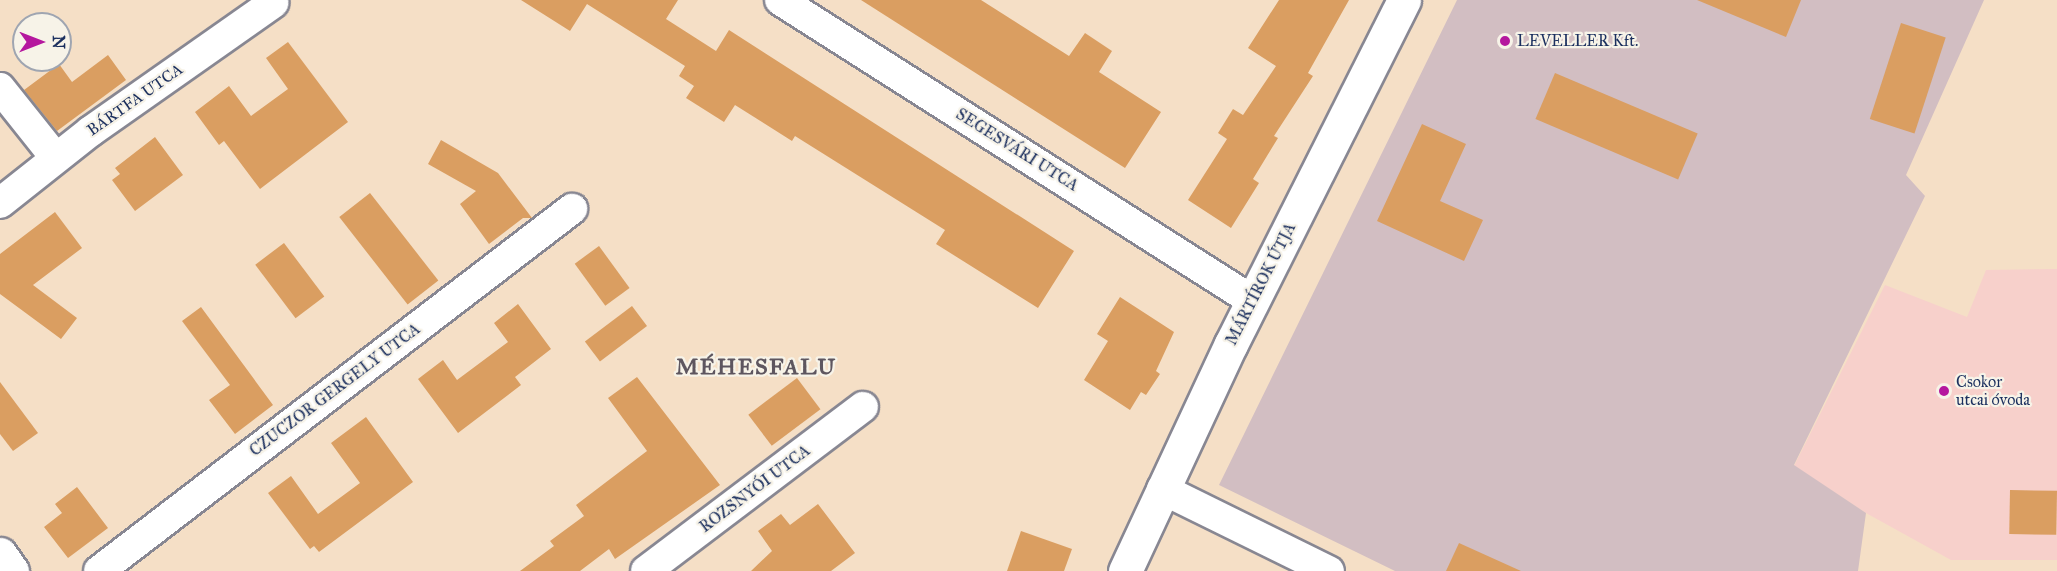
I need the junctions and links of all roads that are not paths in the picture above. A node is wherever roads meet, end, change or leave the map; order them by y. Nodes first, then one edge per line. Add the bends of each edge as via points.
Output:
1 (780, 0) edge
2 (1404, 0) edge
3 (273, 3) dead end
4 (0, 88) edge
5 (55, 157) junction
6 (0, 203) edge
7 (572, 209) dead end
8 (1253, 301) junction
9 (863, 407) dead end
10 (1162, 489) junction
11 (0, 554) edge
12 (12, 571) edge
13 (99, 571) edge
14 (646, 571) edge
15 (1125, 571) edge
16 (1329, 571) edge

1 - 8 street, SEGESVÁRI UTCA
2 - 8 street, MÁRTÍROK ÚTJA
3 - 5 street, BÁRTFA UTCA
4 - 5 street
5 - 6 street, BÁRTFA UTCA
7 - 13 street, CZUCZOR GERGELY UTCA
8 - 10 street, MÁRTÍROK ÚTJA
9 - 14 street, ROZSNYÓI UTCA
10 - 15 street, MÁRTÍROK ÚTJA
10 - 16 street
11 - 12 street

